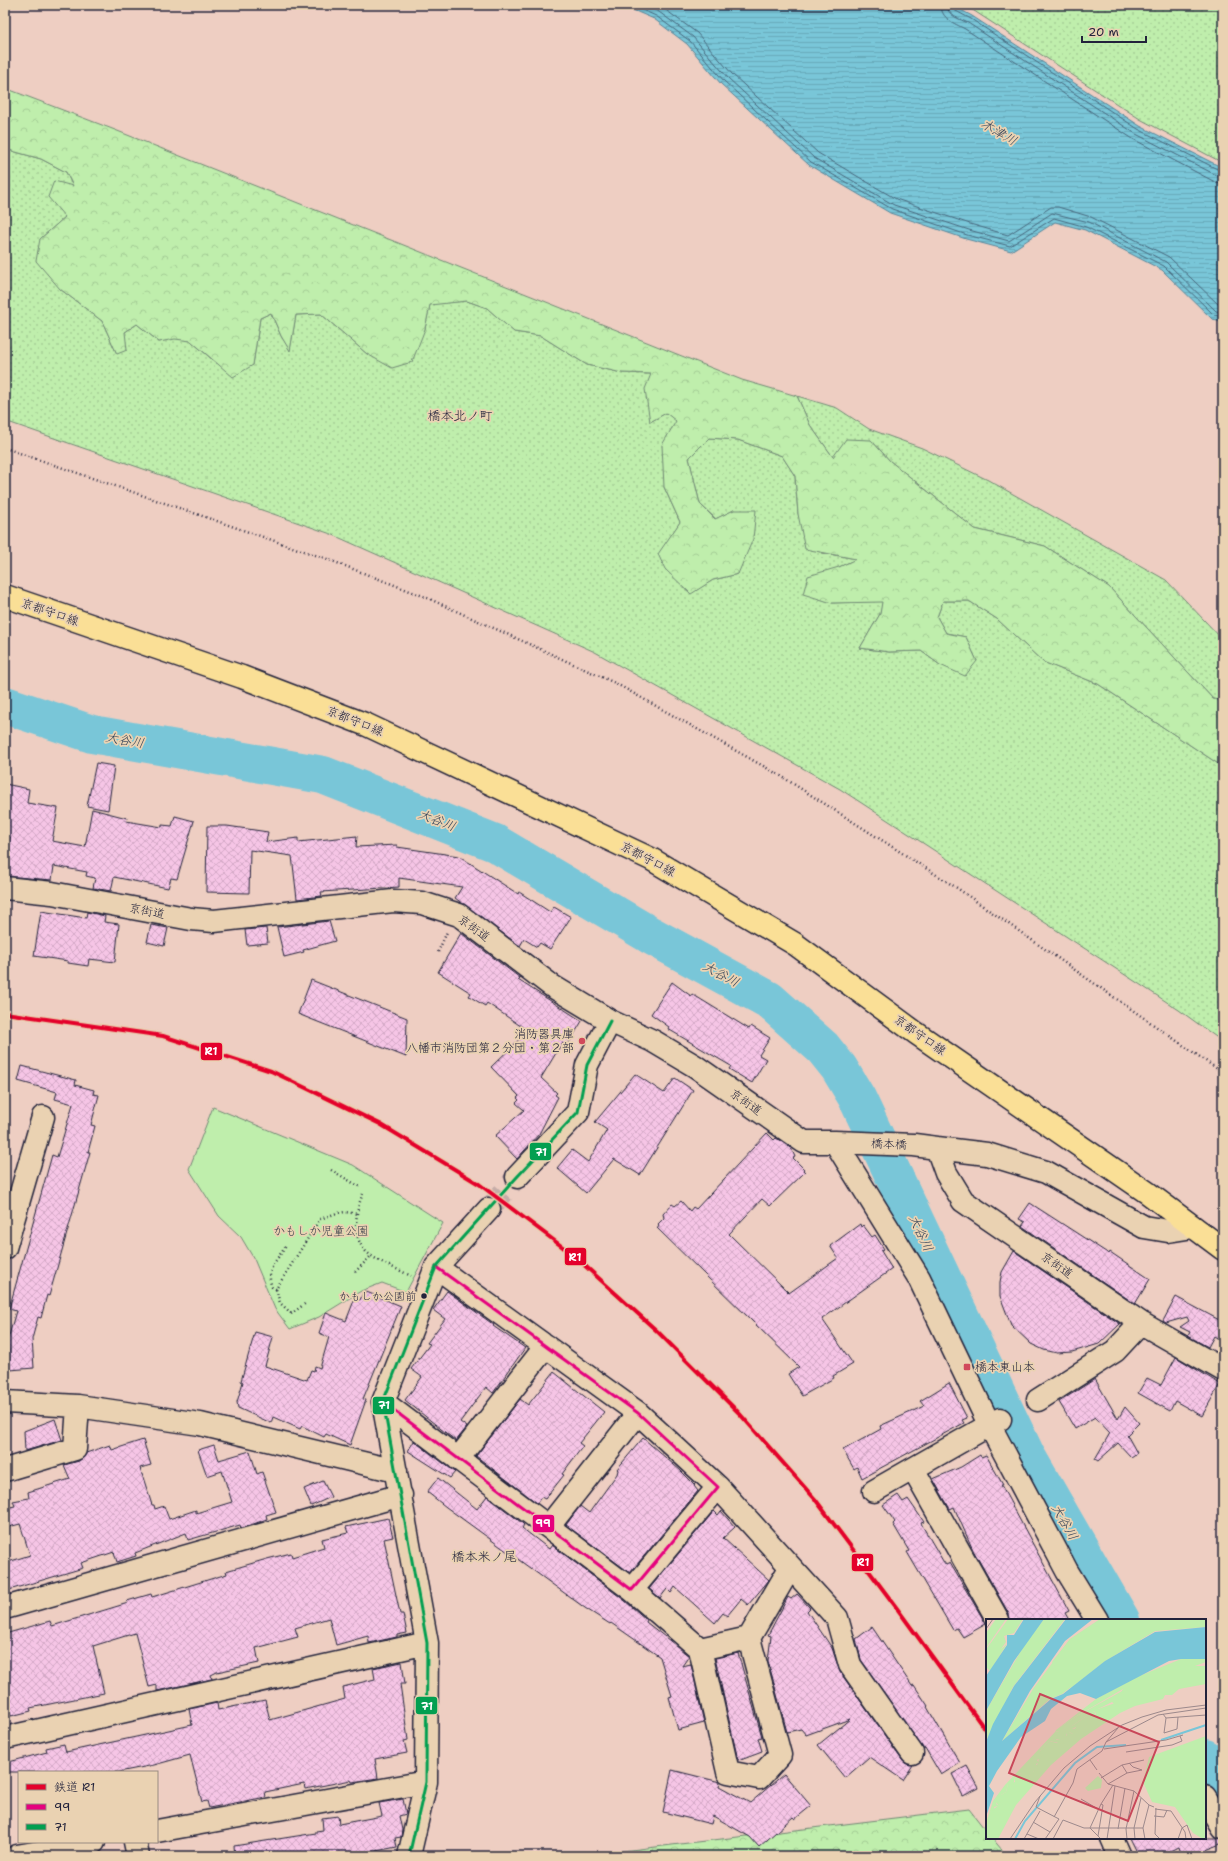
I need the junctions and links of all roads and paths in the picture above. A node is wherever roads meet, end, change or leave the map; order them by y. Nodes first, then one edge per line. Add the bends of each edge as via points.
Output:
1 (5, 448) edge
2 (5, 596) edge
3 (5, 888) edge
4 (448, 929) dead end
5 (438, 952) dead end
6 (610, 1022) junction
7 (1223, 1073) edge
8 (43, 1117) dead end
9 (835, 1142) junction
10 (865, 1143) joint
11 (937, 1148) junction
12 (331, 1170) dead end
13 (517, 1177) tunnel mouth
14 (362, 1188) dead end
15 (363, 1194) dead end
16 (489, 1209) tunnel mouth
17 (358, 1214) junction
18 (1194, 1227) junction
19 (286, 1246) dead end
20 (5, 1248) edge
21 (1223, 1249) edge
22 (372, 1255) junction
23 (355, 1272) dead end
24 (432, 1276) junction
25 (276, 1289) junction
26 (306, 1303) dead end
27 (1141, 1323) junction
28 (546, 1346) junction
29 (1223, 1370) edge
30 (1038, 1400) dead end
31 (5, 1402) edge
32 (383, 1402) junction
33 (78, 1406) junction
34 (638, 1413) junction
35 (994, 1421) junction
36 (458, 1459) junction
37 (913, 1469) junction
38 (5, 1470) edge
39 (396, 1471) junction
40 (718, 1486) junction
41 (874, 1490) dead end
42 (401, 1495) junction
43 (548, 1526) junction
44 (790, 1568) junction
45 (632, 1590) junction
46 (5, 1608) edge
47 (997, 1619) edge
48 (1096, 1619) edge
49 (749, 1638) junction
50 (427, 1643) junction
51 (700, 1649) junction
52 (5, 1738) edge
53 (912, 1753) dead end
54 (426, 1782) junction
55 (1206, 1799) edge
56 (1223, 1827) edge
57 (158, 1831) edge
58 (1112, 1839) edge
59 (88, 1843) edge
60 (135, 1843) edge
61 (17, 1856) edge
62 (138, 1856) edge
63 (409, 1856) edge
64 (1119, 1856) edge

1 - 7 path via 327,559 423,596 615,683 781,776 944,880
2 - 18 main road, 京都守口線 via 242,677 367,725 651,858 795,944 916,1033
3 - 6 street, 京街道 via 52,893 214,921 392,901 422,903 459,915 552,986
4 - 5 path
6 - 9 street, 京街道 via 653,1041 695,1066 804,1142
6 - 13 street via 587,1065 578,1112
8 - 20 street
9 - 10 street, 京街道
9 - 35 street via 919,1278
10 - 11 street, 橋本橋
11 - 18 street via 987,1154 1046,1172 1144,1227 1168,1231
11 - 27 street, 京街道 via 946,1173 963,1201
12 - 14 path
15 - 17 path
16 - 24 street
17 - 22 path via 357,1231 360,1242
17 - 25 path via 337,1213 320,1219
18 - 21 main road, 京都守口線
19 - 25 path via 270,1270 268,1279
22 - 23 path
22 - 24 path
24 - 28 street
24 - 32 street
25 - 26 path via 280,1303 291,1314
27 - 29 street, 京街道
27 - 30 street via 1115,1351
28 - 34 street
28 - 36 street
31 - 33 street
32 - 36 street
32 - 39 street
33 - 38 street via 75,1449
33 - 39 street via 200,1424
34 - 40 street
34 - 43 street
35 - 37 street
35 - 48 street via 1067,1570
36 - 43 street
37 - 41 street
37 - 47 street
39 - 42 street
40 - 44 street
40 - 45 street
42 - 46 street
42 - 50 street
43 - 45 street
44 - 49 street
44 - 53 street via 837,1618 850,1665
45 - 51 street
49 - 51 street
49 - 51 street via 780,1755 759,1778 728,1772
50 - 52 street
50 - 54 street
54 - 57 street
54 - 63 street
55 - 56 street
58 - 64 street
59 - 61 street
60 - 62 street

